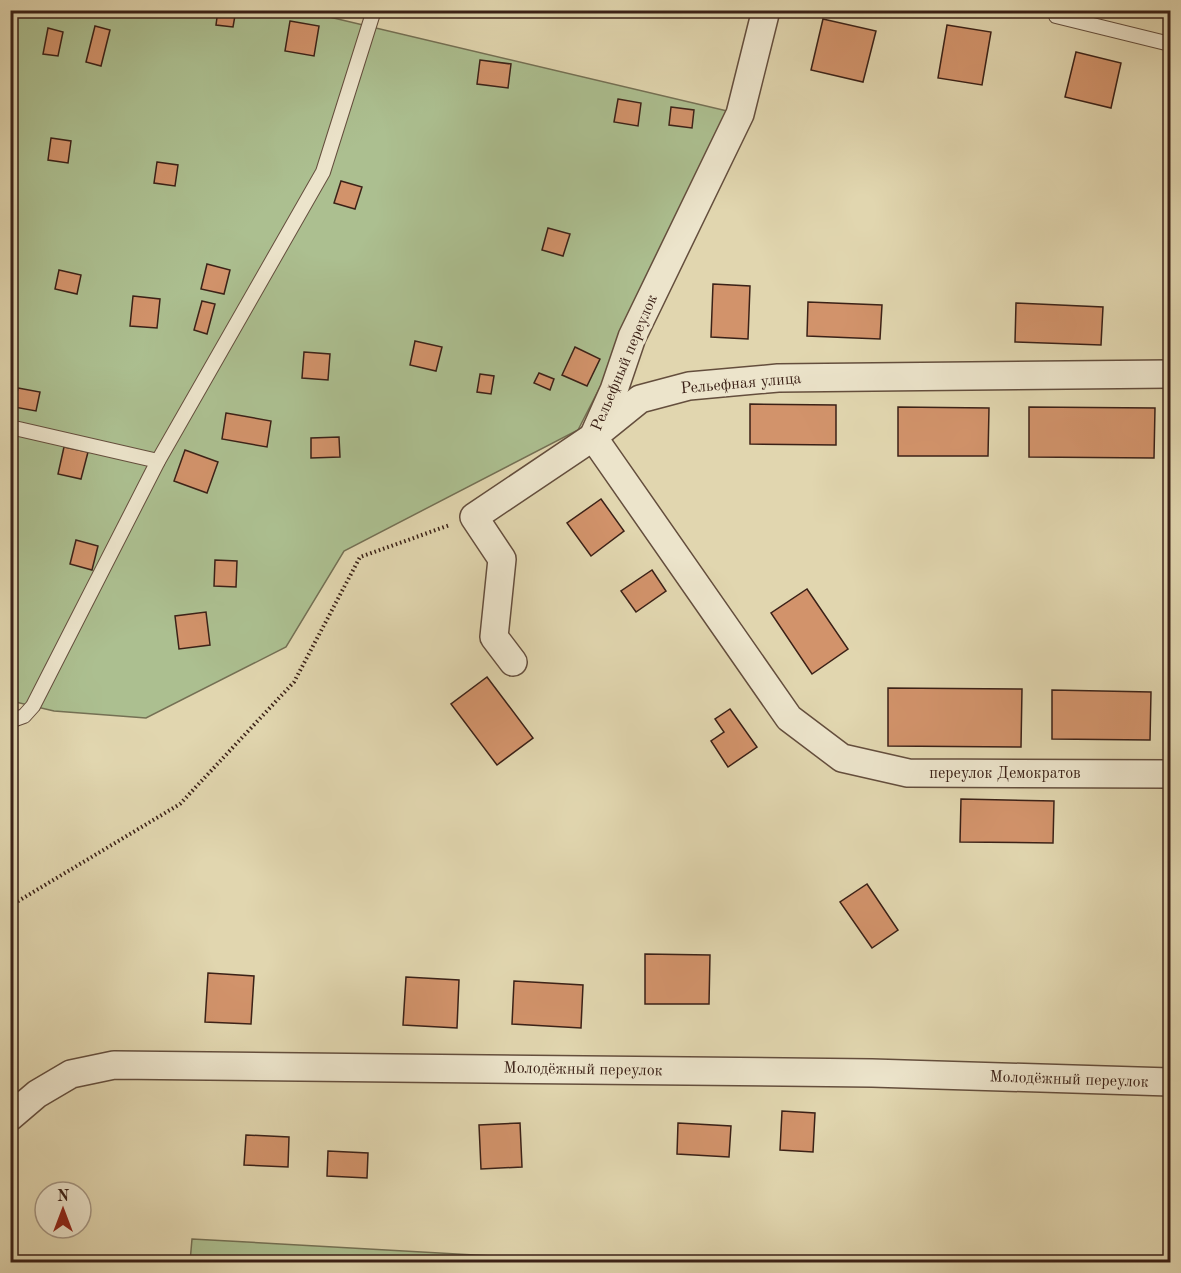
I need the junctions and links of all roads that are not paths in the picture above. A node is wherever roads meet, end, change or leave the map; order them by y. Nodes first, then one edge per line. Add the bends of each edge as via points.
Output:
1 (374, 10) edge
2 (766, 10) edge
3 (1056, 16) dead end
4 (1170, 44) edge
5 (1170, 374) edge
6 (10, 427) edge
7 (593, 437) junction
8 (158, 461) junction
9 (513, 662) dead end
10 (10, 721) edge
11 (842, 758) joint
12 (1170, 774) edge
13 (1170, 1082) edge
14 (10, 1117) edge

1 - 8 lane via 323,172
2 - 7 street, Рельефный переулок via 740,114 632,337 615,390
3 - 4 lane
5 - 7 street, Рельефная улица via 778,378 688,386 640,399
6 - 8 lane
7 - 9 street, Рельефная улица via 474,517 502,559 494,637
7 - 11 street, Рельефный переулок via 789,718
8 - 10 lane via 33,706 24,716
11 - 12 street, переулок Демократов via 908,773
13 - 14 street, Молодёжный переулок via 872,1073 114,1065 71,1074 37,1094

